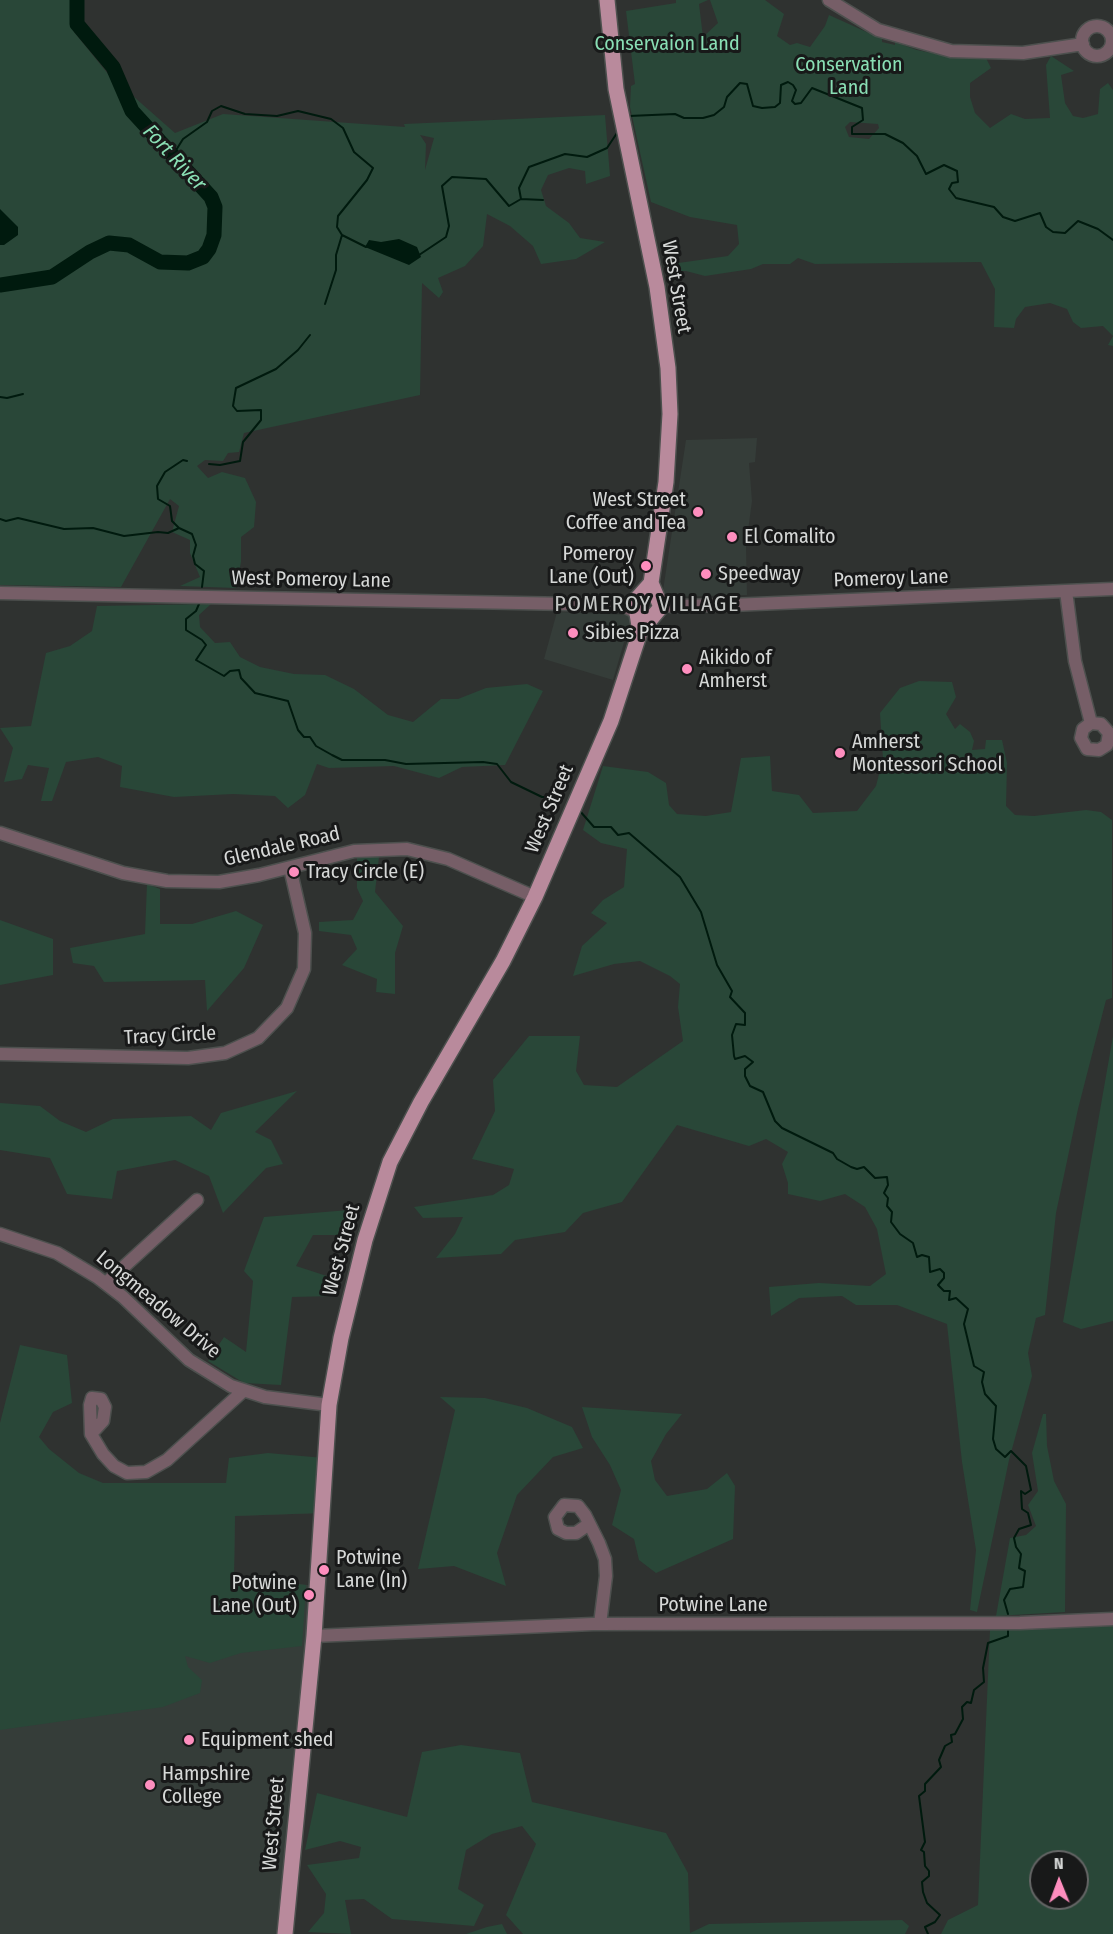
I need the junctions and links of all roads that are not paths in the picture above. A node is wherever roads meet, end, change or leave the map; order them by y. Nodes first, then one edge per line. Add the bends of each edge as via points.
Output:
1 (607, 0) edge
2 (829, 0) edge
3 (1083, 44) dead end
4 (1113, 589) edge
5 (1066, 591) junction
6 (0, 592) edge
7 (652, 602) junction
8 (1091, 723) dead end
9 (0, 833) edge
10 (290, 868) junction
11 (535, 897) junction
12 (0, 1054) edge
13 (196, 1200) dead end
14 (0, 1234) edge
15 (106, 1283) junction
16 (243, 1392) junction
17 (328, 1405) junction
18 (91, 1434) dead end
19 (589, 1524) dead end
20 (1113, 1619) edge
21 (600, 1624) junction
22 (314, 1636) junction
23 (285, 1934) edge

1 - 7 main road, West Street via 622,125 657,287 668,368 666,482
2 - 3 street via 878,30 951,51 1023,53
4 - 5 street, Pomeroy Lane
5 - 7 street, Pomeroy Lane
5 - 8 street via 1075,661
6 - 7 street, West Pomeroy Lane via 307,601 622,605
7 - 11 main road, West Street via 610,721
9 - 10 street, Glendale Road via 123,873 167,881 219,882
10 - 11 street, Glendale Road via 354,850 406,849 448,859
10 - 12 street, Tracy Circle via 305,933 304,969 287,1008 258,1038 225,1053 188,1059
11 - 17 main road, West Street via 390,1162 360,1262
13 - 15 street
14 - 15 street, Longmeadow Drive via 57,1253
15 - 16 street, Longmeadow Drive via 198,1367
16 - 17 street, Longmeadow Drive
16 - 18 street via 166,1460 146,1472 127,1473 114,1466
17 - 22 main road, West Street
19 - 21 street via 605,1565
20 - 21 street, Potwine Lane via 1014,1623
21 - 22 street, Potwine Lane
22 - 23 main road, West Street

